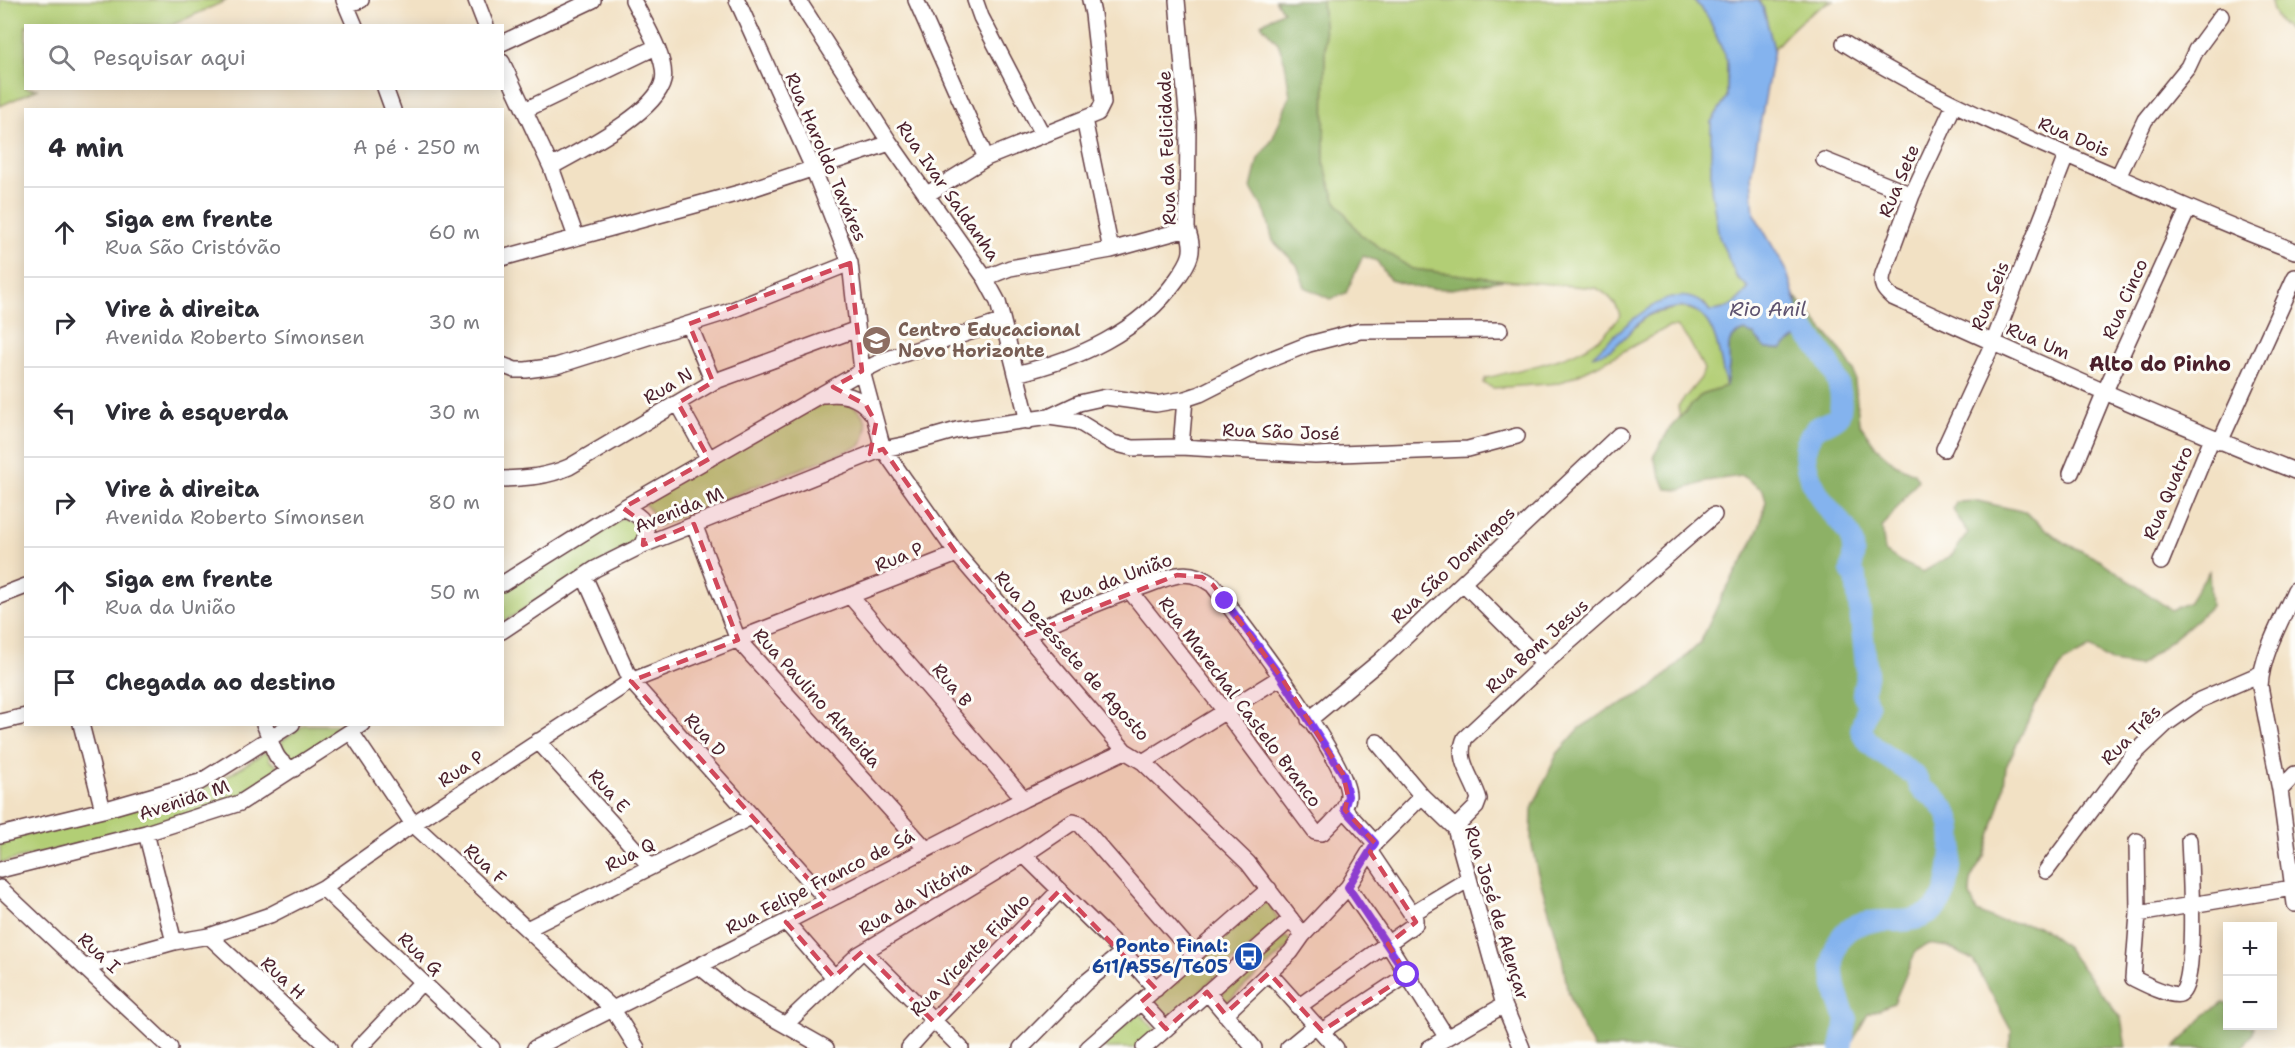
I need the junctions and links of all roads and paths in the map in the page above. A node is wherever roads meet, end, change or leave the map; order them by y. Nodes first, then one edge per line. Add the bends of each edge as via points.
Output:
1 (361, 0) edge
2 (476, 0) edge
3 (592, 0) edge
4 (633, 0) edge
5 (737, 0) edge
6 (798, 0) edge
7 (916, 0) edge
8 (975, 0) edge
9 (1090, 0) edge
10 (1177, 0) edge
11 (345, 2) edge
12 (2221, 16) dead end
13 (355, 24) edge
14 (485, 24) edge
15 (504, 42) edge
16 (1844, 43) dead end
17 (656, 47) junction
18 (504, 66) edge
19 (390, 90) edge
20 (1954, 105) junction
21 (393, 108) edge
22 (525, 110) junction
23 (1084, 119) junction
24 (1041, 134) junction
25 (890, 143) junction
26 (2066, 156) junction
27 (986, 158) junction
28 (1824, 160) dead end
29 (551, 166) junction
30 (813, 168) junction
31 (2118, 177) junction
32 (926, 195) junction
33 (1912, 195) junction
34 (2188, 209) junction
35 (1187, 229) junction
36 (576, 237) junction
37 (1111, 250) junction
38 (2295, 251) edge
39 (504, 257) edge
40 (850, 263) junction
41 (1883, 274) joint
42 (2295, 277) edge
43 (985, 278) junction
44 (1001, 322) junction
45 (689, 324) junction
46 (857, 329) junction
47 (1500, 330) dead end
48 (1993, 343) junction
49 (504, 366) edge
50 (862, 371) junction
51 (1016, 374) junction
52 (713, 382) junction
53 (2105, 391) junction
54 (818, 396) junction
55 (1185, 399) junction
56 (678, 403) junction
57 (1049, 417) junction
58 (874, 419) junction
59 (1028, 421) junction
60 (1619, 435) dead end
61 (1517, 436) dead end
62 (2216, 440) junction
63 (1181, 447) junction
64 (883, 449) junction
65 (1944, 449) dead end
66 (709, 459) junction
67 (853, 461) junction
68 (2295, 471) edge
69 (2071, 472) dead end
70 (504, 479) edge
71 (623, 508) junction
72 (1714, 515) dead end
73 (694, 524) junction
74 (643, 544) junction
75 (957, 555) junction
76 (2161, 562) dead end
77 (584, 576) junction
78 (504, 583) edge
79 (1463, 583) junction
80 (24, 587) edge
81 (2295, 590) edge
82 (1130, 591) junction
83 (0, 596) edge
84 (851, 597) junction
85 (504, 630) edge
86 (1026, 635) junction
87 (738, 640) junction
88 (1544, 664) junction
89 (2260, 674) junction
90 (1281, 677) junction
91 (631, 681) junction
92 (1225, 711) junction
93 (24, 716) edge
94 (1309, 720) junction
95 (0, 722) edge
96 (82, 726) edge
97 (265, 726) edge
98 (289, 726) edge
99 (357, 728) edge
100 (271, 739) junction
101 (538, 741) junction
102 (1377, 742) dead end
103 (1125, 751) junction
104 (1143, 762) junction
105 (294, 769) junction
106 (2295, 774) edge
107 (2280, 790) junction
108 (1422, 796) junction
109 (1024, 799) junction
110 (1344, 809) junction
111 (103, 810) junction
112 (752, 817) junction
113 (413, 824) junction
114 (1455, 828) junction
115 (146, 833) junction
116 (0, 835) edge
117 (2189, 840) dead end
118 (2138, 841) dead end
119 (1373, 847) junction
120 (926, 849) junction
121 (1024, 855) junction
122 (650, 866) junction
123 (0, 870) edge
124 (2046, 871) dead end
125 (1469, 879) junction
126 (1348, 887) junction
127 (0, 888) edge
128 (323, 888) junction
129 (2292, 888) junction
130 (1269, 889) junction
131 (1060, 890) junction
132 (827, 900) junction
133 (2295, 904) edge
134 (2190, 906) junction
135 (1411, 914) junction
136 (2138, 914) junction
137 (1292, 919) junction
138 (786, 922) junction
139 (526, 929) junction
140 (1303, 935) junction
141 (209, 936) junction
142 (174, 942) junction
143 (1388, 944) junction
144 (865, 952) junction
145 (1123, 952) junction
146 (1194, 955) junction
147 (699, 966) junction
148 (86, 967) junction
149 (1269, 973) junction
150 (1407, 975) junction
151 (834, 977) junction
152 (422, 983) junction
153 (1156, 989) junction
154 (1207, 992) junction
155 (1141, 1002) junction
156 (1504, 1005) junction
157 (1299, 1007) junction
158 (612, 1008) junction
159 (1225, 1014) junction
160 (933, 1021) junction
161 (786, 1024) junction
162 (1319, 1028) junction
163 (1166, 1029) junction
164 (1436, 1045) edge
165 (170, 1048) edge
166 (329, 1048) edge
167 (359, 1048) edge
168 (492, 1048) edge
169 (535, 1048) edge
170 (637, 1048) edge
171 (826, 1048) edge
172 (909, 1048) edge
173 (961, 1048) edge
174 (1022, 1048) edge
175 (1088, 1048) edge
176 (1144, 1048) edge
177 (1254, 1048) edge
178 (1287, 1048) edge
179 (1336, 1048) edge
180 (1522, 1048) edge

1 - 11 street
2 - 14 street
3 - 15 street
4 - 17 street
5 - 30 street, Rua Haroldo Taváres
6 - 25 street, Rua Ivar Saldanha
7 - 27 street
8 - 24 street
9 - 23 street via 1103,103 1098,113
10 - 35 street, Rua da Felicidade via 1188,124
11 - 13 street
12 - 31 street via 2188,67 2145,120
16 - 20 street, Rua Dois
17 - 22 street
17 - 29 street via 663,81 654,99 602,138
18 - 22 street
19 - 21 street
20 - 26 street, Rua Dois
20 - 33 street, Rua Sete
22 - 29 street
23 - 24 street
23 - 37 street
24 - 27 street
25 - 30 street
25 - 32 street, Rua Ivar Saldanha
26 - 31 street, Rua Dois
26 - 48 street, Rua Seis
27 - 32 street
28 - 33 street
29 - 36 street
30 - 36 street via 728,196
30 - 40 street, Rua Haroldo Taváres
31 - 34 street, Rua Dois
32 - 43 street, Rua Ivar Saldanha
33 - 41 street, Rua Sete
34 - 38 street, Rua Dois
34 - 53 street, Rua Cinco
35 - 37 street
35 - 51 street, Rua da Felicidade via 1192,252 1162,300 1144,317 1091,350
36 - 39 street
37 - 43 street via 1010,268
40 - 45 street
40 - 46 street, Rua Haroldo Taváres
41 - 48 street, Rua Um via 1881,281 1892,297
42 - 62 street, Rua Quatro
43 - 44 street, Rua Ivar Saldanha via 998,302
44 - 50 street, Avenida M
44 - 51 street, Rua Ivar Saldanha
45 - 49 street via 556,366 514,370
45 - 52 street
46 - 50 street, Rua Haroldo Taváres
46 - 52 street, Rua N
47 - 55 street via 1349,333 1309,344
48 - 53 street, Rua Um
48 - 65 street, Rua Seis
50 - 54 street, Avenida M
50 - 58 street, Rua Dezessete de Agosto
51 - 59 street, Rua Ivar Saldanha
52 - 56 street, Rua N
53 - 62 street, Rua Um
53 - 69 street, Rua Cinco
54 - 58 street via 854,397 866,405
54 - 66 street, Avenida M
55 - 57 street via 1156,404 1106,397 1079,403
55 - 63 street
56 - 66 street
56 - 70 street, Rua N via 552,475
57 - 59 street, Avenida M
57 - 63 street, Rua São José via 1077,421 1123,447
58 - 64 street, Rua Dezessete de Agosto
58 - 67 street via 872,442
59 - 64 street, Avenida M via 957,430
60 - 79 street, Rua São Domingos
61 - 63 street, Rua São José via 1468,449 1315,455
62 - 68 street, Rua Um
62 - 76 street, Rua Quatro
64 - 67 street, Avenida M
64 - 75 street, Rua Dezessete de Agosto
66 - 71 street, Avenida M
67 - 73 street, Avenida M
71 - 74 street via 645,524 647,536
71 - 78 street, Avenida M
72 - 88 street, Rua Bom Jesus
73 - 74 street, Avenida M
73 - 87 street, Rua Paulino Almeida
74 - 77 street, Avenida M
75 - 84 street, Rua P
75 - 86 street, Rua Dezessete de Agosto
77 - 85 street, Avenida M
77 - 91 street, Rua D
79 - 88 street
79 - 94 street, Rua São Domingos via 1380,661
80 - 83 street
81 - 89 street
82 - 86 street, Rua da União
82 - 90 street, Rua da União via 1178,575 1202,577 1213,585
82 - 92 street, Rua Marechal Castelo Branco
84 - 87 street, Rua P
84 - 109 street, Rua B
86 - 103 street, Rua Dezessete de Agosto
87 - 91 street, Rua P
87 - 120 street, Rua Paulino Almeida
88 - 114 street, Rua Bom Jesus via 1465,738 1462,760 1479,799
89 - 107 street via 2259,686
89 - 124 street, Rua Três via 2200,700 2167,723 2133,756
90 - 92 street
90 - 94 street, Rua da União
91 - 101 street, Rua P
91 - 112 street, Rua D
92 - 104 street
92 - 110 street, Rua Marechal Castelo Branco via 1315,832 1322,833
93 - 95 street
94 - 110 street, Rua da União via 1343,774 1348,796
96 - 111 street
97 - 100 street
98 - 100 street, Avenida M
99 - 105 street, Avenida M
99 - 113 street, Rua F
100 - 105 street via 277,758
100 - 111 street, Avenida M via 200,782
101 - 113 street, Rua P
101 - 122 street, Rua E
102 - 108 street, Rua José de Alençar
103 - 104 street, Rua Dezessete de Agosto
103 - 109 street, Rua Felipe Franco de Sá
104 - 130 street, Rua Dezessete de Agosto via 1225,840
105 - 115 street, Avenida M via 240,803
106 - 107 street
107 - 129 street
108 - 114 street, Rua José de Alençar
108 - 119 street
109 - 120 street, Rua Felipe Franco de Sá
110 - 119 street
111 - 116 street, Avenida M
112 - 122 street, Rua Q
112 - 132 street, Rua D
113 - 128 street, Rua P
113 - 139 street, Rua F
114 - 125 street, Rua José de Alençar
115 - 123 street, Avenida M
115 - 142 street
117 - 134 street
118 - 136 street
119 - 126 street
119 - 135 street
120 - 132 street, Rua Felipe Franco de Sá
121 - 131 street
121 - 144 street, Rua da Vitória
121 - 146 street, Rua da Vitória via 1077,822
122 - 139 street, Rua Q
125 - 135 street
125 - 156 street, Rua José de Alençar
126 - 140 street
126 - 143 street
127 - 148 street, Rua I
128 - 141 street, Rua P via 270,915
128 - 152 street, Rua G
129 - 133 street
129 - 134 street
130 - 137 street, Rua Dezessete de Agosto
130 - 146 street
131 - 145 street
131 - 160 street, Rua Vicente Fialho
132 - 138 street, Rua Felipe Franco de Sá
134 - 136 street
134 - 136 street via 2192,953 2181,994 2173,995 2133,978
135 - 143 street via 1414,926
137 - 140 street, Rua Dezessete de Agosto
137 - 154 street
138 - 147 street, Rua Felipe Franco de Sá
138 - 151 street
139 - 158 street, Rua F
140 - 149 street
141 - 142 street, Rua P
141 - 166 street, Rua H
142 - 148 street, Rua P
143 - 150 street
143 - 157 street
144 - 151 street, Rua da Vitória
144 - 160 street
145 - 153 street
145 - 174 street via 1085,983
146 - 153 street
147 - 158 street, Rua Felipe Franco de Sá
147 - 161 street via 741,1000
148 - 165 street, Rua I
149 - 157 street
149 - 159 street
150 - 162 street
150 - 164 street
151 - 161 street, Rua da Vitória
152 - 167 street
152 - 168 street, Rua G
153 - 155 street
154 - 159 street
154 - 163 street
155 - 163 street
155 - 175 street
156 - 164 street
156 - 180 street, Rua José de Alençar
157 - 162 street
158 - 169 street, Rua Felipe Franco de Sá
158 - 170 street, Rua F
159 - 177 street
160 - 172 street, Rua Vicente Fialho
160 - 173 street
161 - 171 street
162 - 178 street
162 - 179 street
163 - 176 street

